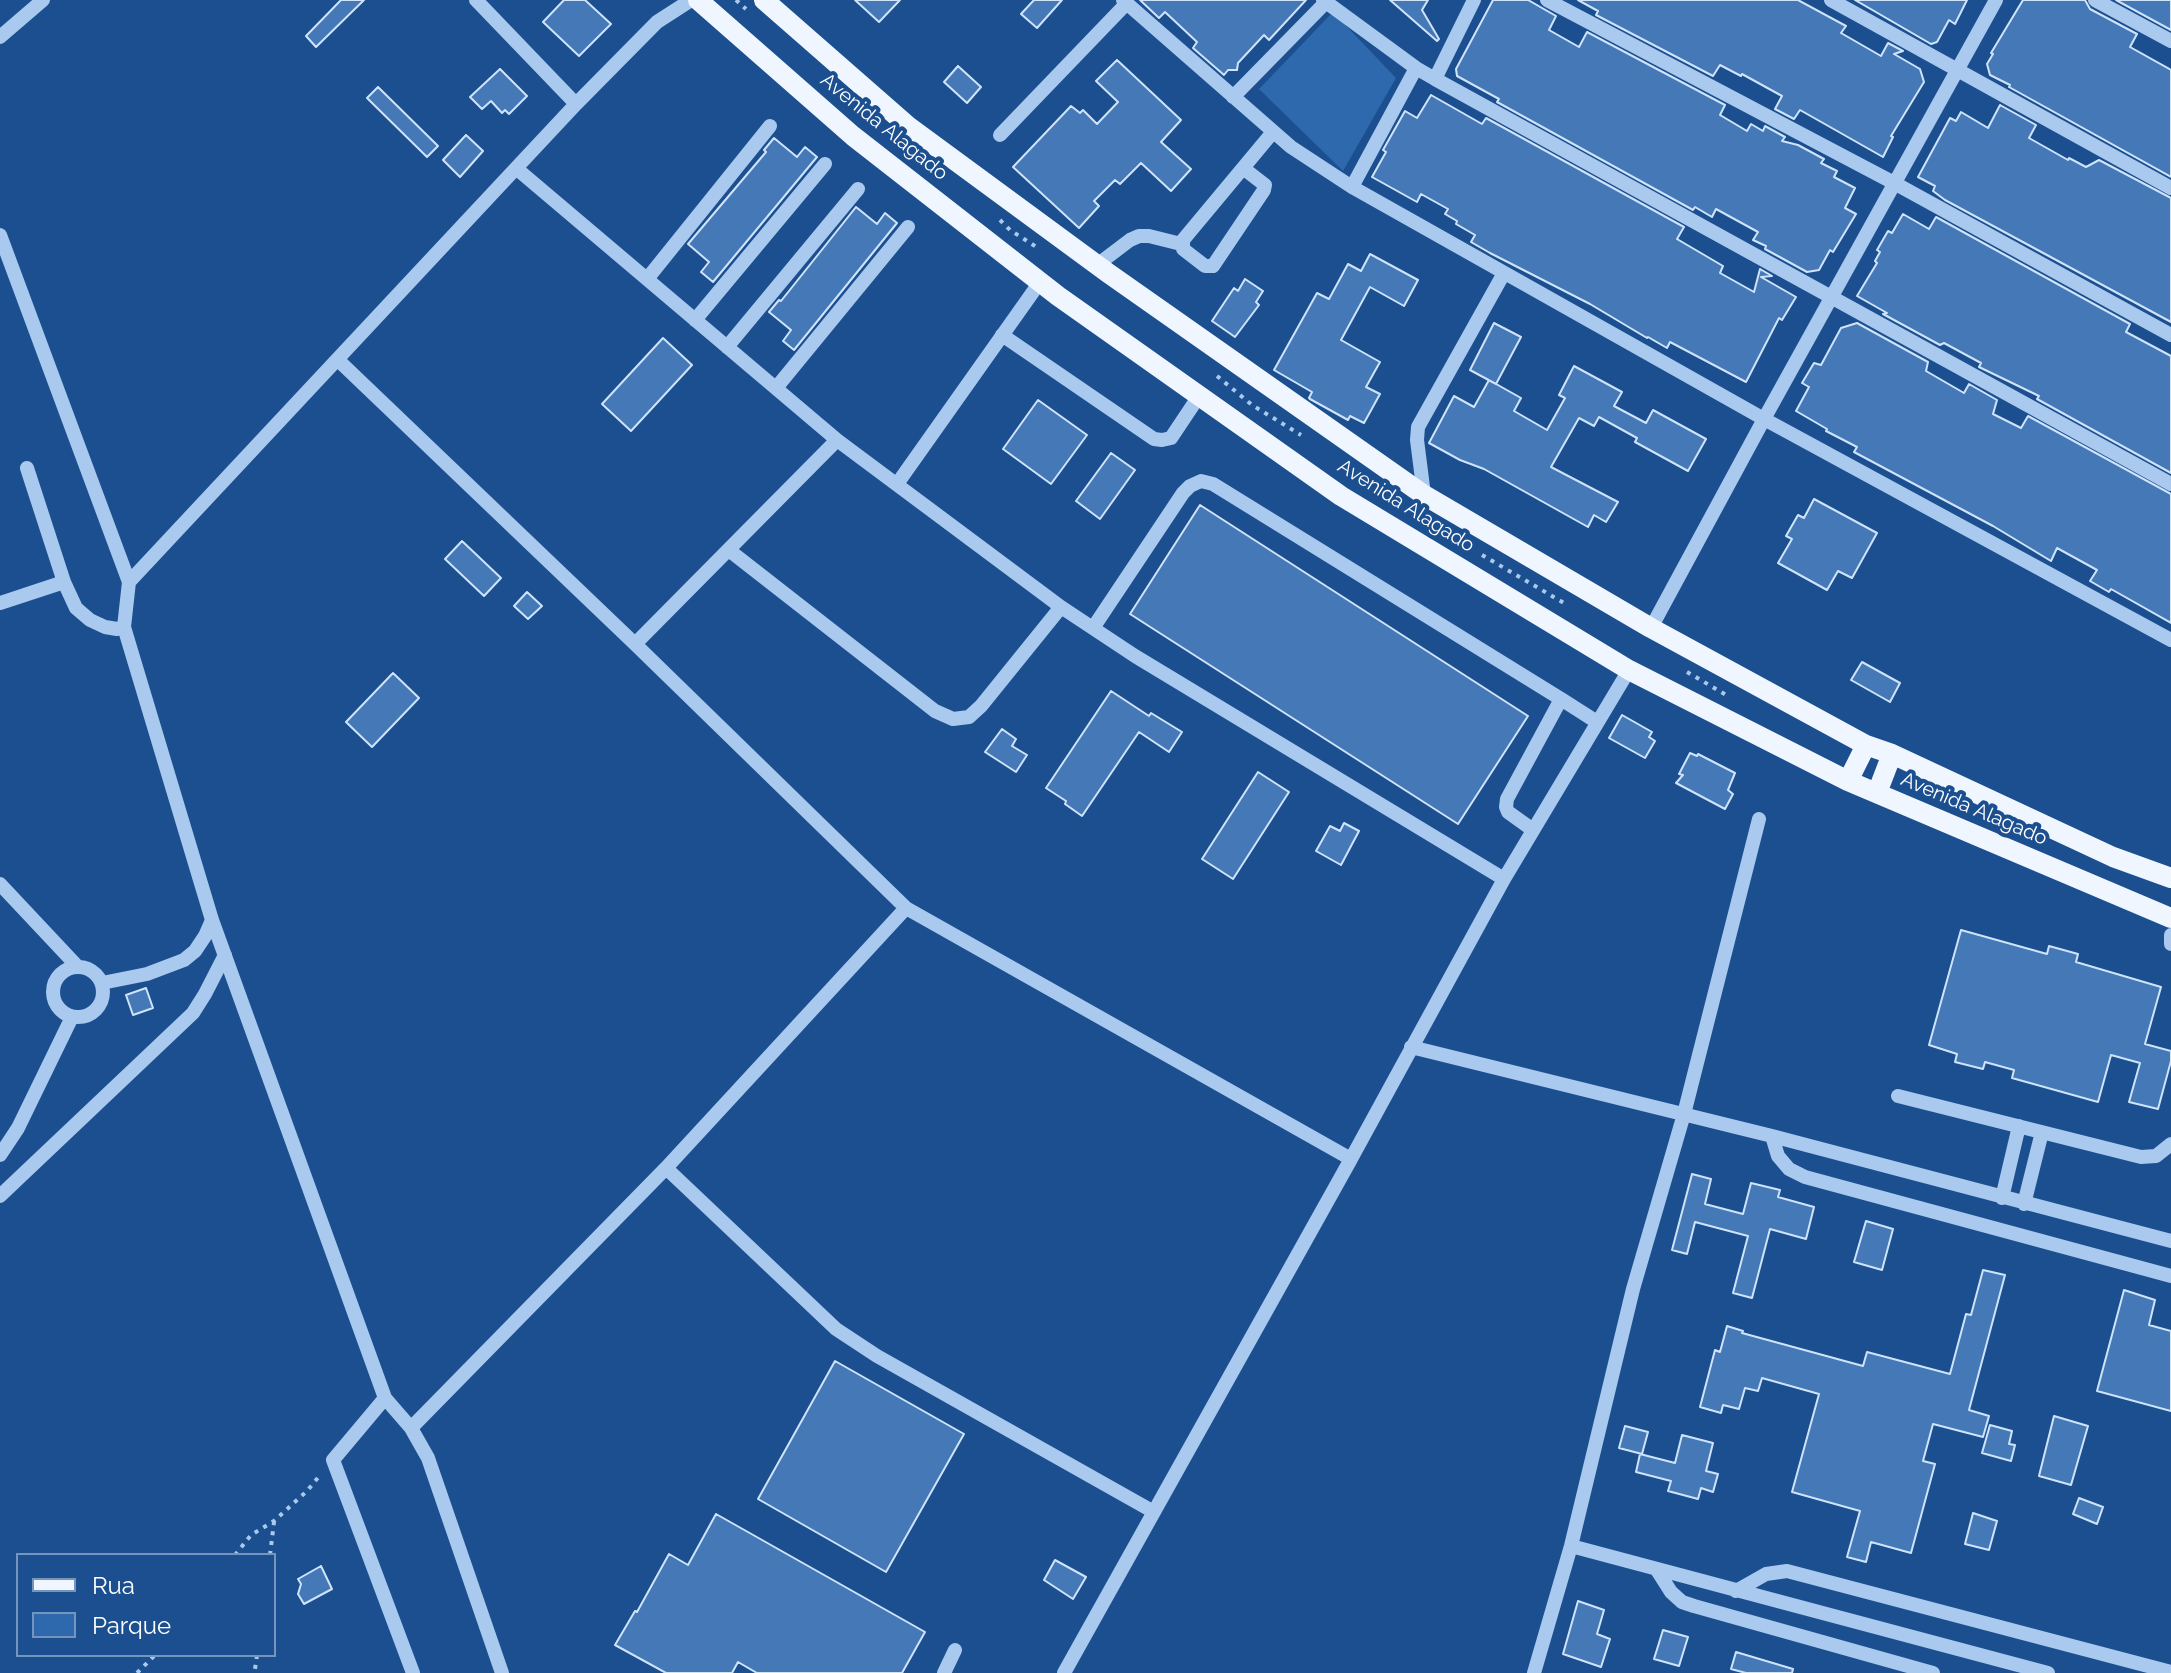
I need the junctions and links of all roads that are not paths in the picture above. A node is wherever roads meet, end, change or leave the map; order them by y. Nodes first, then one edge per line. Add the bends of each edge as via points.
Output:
1 (43, 0) edge
2 (476, 0) edge
3 (665, 0) edge
4 (691, 0) edge
5 (698, 0) edge
6 (764, 0) edge
7 (1474, 0) edge
8 (1547, 0) edge
9 (1831, 0) edge
10 (1996, 0) edge
11 (2095, 0) edge
12 (1324, 1) edge
13 (1125, 2) edge
14 (657, 22) junction
15 (0, 37) edge
16 (2171, 41) edge
17 (1416, 68) junction
18 (1957, 70) junction
19 (1435, 79) junction
20 (1233, 97) junction
21 (576, 104) junction
22 (770, 126) dead end
23 (1273, 132) junction
24 (1000, 135) dead end
25 (825, 164) dead end
26 (1243, 168) junction
27 (517, 169) junction
28 (1896, 184) junction
29 (1352, 187) junction
30 (2171, 188) edge
31 (858, 189) dead end
32 (908, 227) dead end
33 (0, 235) edge
34 (1181, 244) junction
35 (1097, 265) junction
36 (1504, 273) junction
37 (647, 279) junction
38 (1040, 282) junction
39 (1831, 299) junction
40 (695, 320) junction
41 (1002, 335) junction
42 (2171, 335) edge
43 (727, 347) junction
44 (338, 360) junction
45 (776, 388) junction
46 (1199, 396) junction
47 (1764, 419) junction
48 (837, 440) junction
49 (27, 468) dead end
50 (897, 484) junction
51 (2171, 484) edge
52 (1424, 495) junction
53 (730, 551) junction
54 (64, 582) junction
55 (129, 582) junction
56 (0, 603) edge
57 (1061, 607) junction
58 (124, 627) junction
59 (1093, 628) junction
60 (1651, 628) junction
61 (2171, 640) edge
62 (635, 644) junction
63 (1629, 670) junction
64 (1561, 699) junction
65 (1597, 722) junction
66 (1866, 745) junction
67 (1892, 754) junction
68 (1848, 781) junction
69 (1877, 793) junction
70 (1759, 819) dead end
71 (1533, 830) junction
72 (2171, 878) edge
73 (1504, 879) junction
74 (0, 884) edge
75 (906, 908) junction
76 (2171, 918) edge
77 (212, 920) junction
78 (2171, 935) edge
79 (2171, 944) edge
80 (225, 955) junction
81 (77, 966) junction
82 (102, 983) junction
83 (72, 1017) junction
84 (1411, 1047) junction
85 (1898, 1096) dead end
86 (1684, 1114) junction
87 (2019, 1126) junction
88 (2042, 1132) junction
89 (1772, 1136) junction
90 (2171, 1144) edge
91 (0, 1155) edge
92 (1351, 1159) junction
93 (666, 1168) junction
94 (0, 1196) edge
95 (2002, 1198) junction
96 (2024, 1204) junction
97 (2171, 1241) edge
98 (2171, 1276) edge
99 (385, 1398) junction
100 (411, 1428) junction
101 (1154, 1512) junction
102 (1571, 1546) junction
103 (1657, 1570) junction
104 (1736, 1591) junction
105 (955, 1650) dead end
106 (2171, 1672) edge
107 (413, 1673) edge
108 (502, 1673) edge
109 (944, 1673) edge
110 (1064, 1673) edge
111 (1534, 1673) edge
112 (1933, 1673) edge
113 (2048, 1673) edge

1 - 15 street
2 - 21 street
3 - 14 street
4 - 14 street
5 - 38 main road, Avenida Alagado via 853,136
6 - 35 main road, Avenida Alagado via 908,126
7 - 19 street
8 - 28 street
9 - 18 street
10 - 18 street
11 - 16 street
12 - 17 street
12 - 20 street
13 - 20 street
13 - 24 street
14 - 21 street
17 - 19 street
17 - 29 street
18 - 28 street
18 - 30 street
19 - 39 street
20 - 23 street
21 - 27 street
22 - 37 street
23 - 26 street
23 - 29 street
25 - 40 street
26 - 34 street
26 - 34 street via 1265,185 1264,190 1213,266 1205,266
27 - 37 street
27 - 44 street
28 - 39 street
28 - 42 street
29 - 36 street
31 - 43 street
32 - 45 street
33 - 55 street
34 - 35 street via 1139,236
35 - 52 main road, Avenida Alagado
36 - 47 street
36 - 52 street via 1418,427
37 - 40 street
38 - 41 street
38 - 46 main road, Avenida Alagado
39 - 47 street
39 - 51 street
40 - 43 street
41 - 46 street via 1154,439 1171,438
41 - 50 street
43 - 45 street
44 - 55 street
44 - 62 street
45 - 48 street
46 - 63 main road, Avenida Alagado via 1341,496
47 - 60 street
47 - 61 street
48 - 50 street
48 - 53 street
49 - 54 street
50 - 57 street
52 - 60 main road, Avenida Alagado
53 - 57 street via 935,711 953,719 969,717 981,706
53 - 62 street
54 - 56 street
54 - 58 street via 76,608 90,620
55 - 58 street
57 - 59 street
58 - 77 street
59 - 64 street via 1183,493 1201,481
59 - 73 street
60 - 66 main road, Avenida Alagado
62 - 75 street
63 - 65 street
63 - 68 main road, Avenida Alagado
64 - 65 street
64 - 71 street via 1507,799 1508,812
65 - 71 street
66 - 67 main road, Avenida Alagado
66 - 68 main road
67 - 69 main road
67 - 72 main road, Avenida Alagado via 2113,857
68 - 69 main road, Avenida Alagado
69 - 76 main road, Avenida Alagado
70 - 86 street
71 - 73 street
73 - 84 street
74 - 81 street
75 - 92 street
75 - 93 street
77 - 80 street
77 - 82 street via 184,960
78 - 79 street
80 - 94 street via 193,1013
80 - 99 street
81 - 82 street via 89,969
81 - 83 street via 65,970 54,984 56,1004
82 - 83 street via 102,1002 94,1012
83 - 91 street
84 - 86 street
84 - 92 street
85 - 87 street
86 - 89 street
86 - 102 street via 1633,1289
87 - 88 street
87 - 95 street
88 - 90 street via 2141,1157 2156,1156
88 - 96 street
89 - 95 street
89 - 98 street via 1778,1156 1805,1177
92 - 101 street
93 - 100 street
93 - 101 street via 836,1329
95 - 96 street
96 - 97 street
99 - 100 street
99 - 107 street via 333,1460
100 - 108 street via 428,1458
101 - 110 street
102 - 103 street
102 - 111 street
103 - 104 street
103 - 112 street via 1682,1602
104 - 106 street via 1766,1574 1787,1571
104 - 113 street
105 - 109 street

